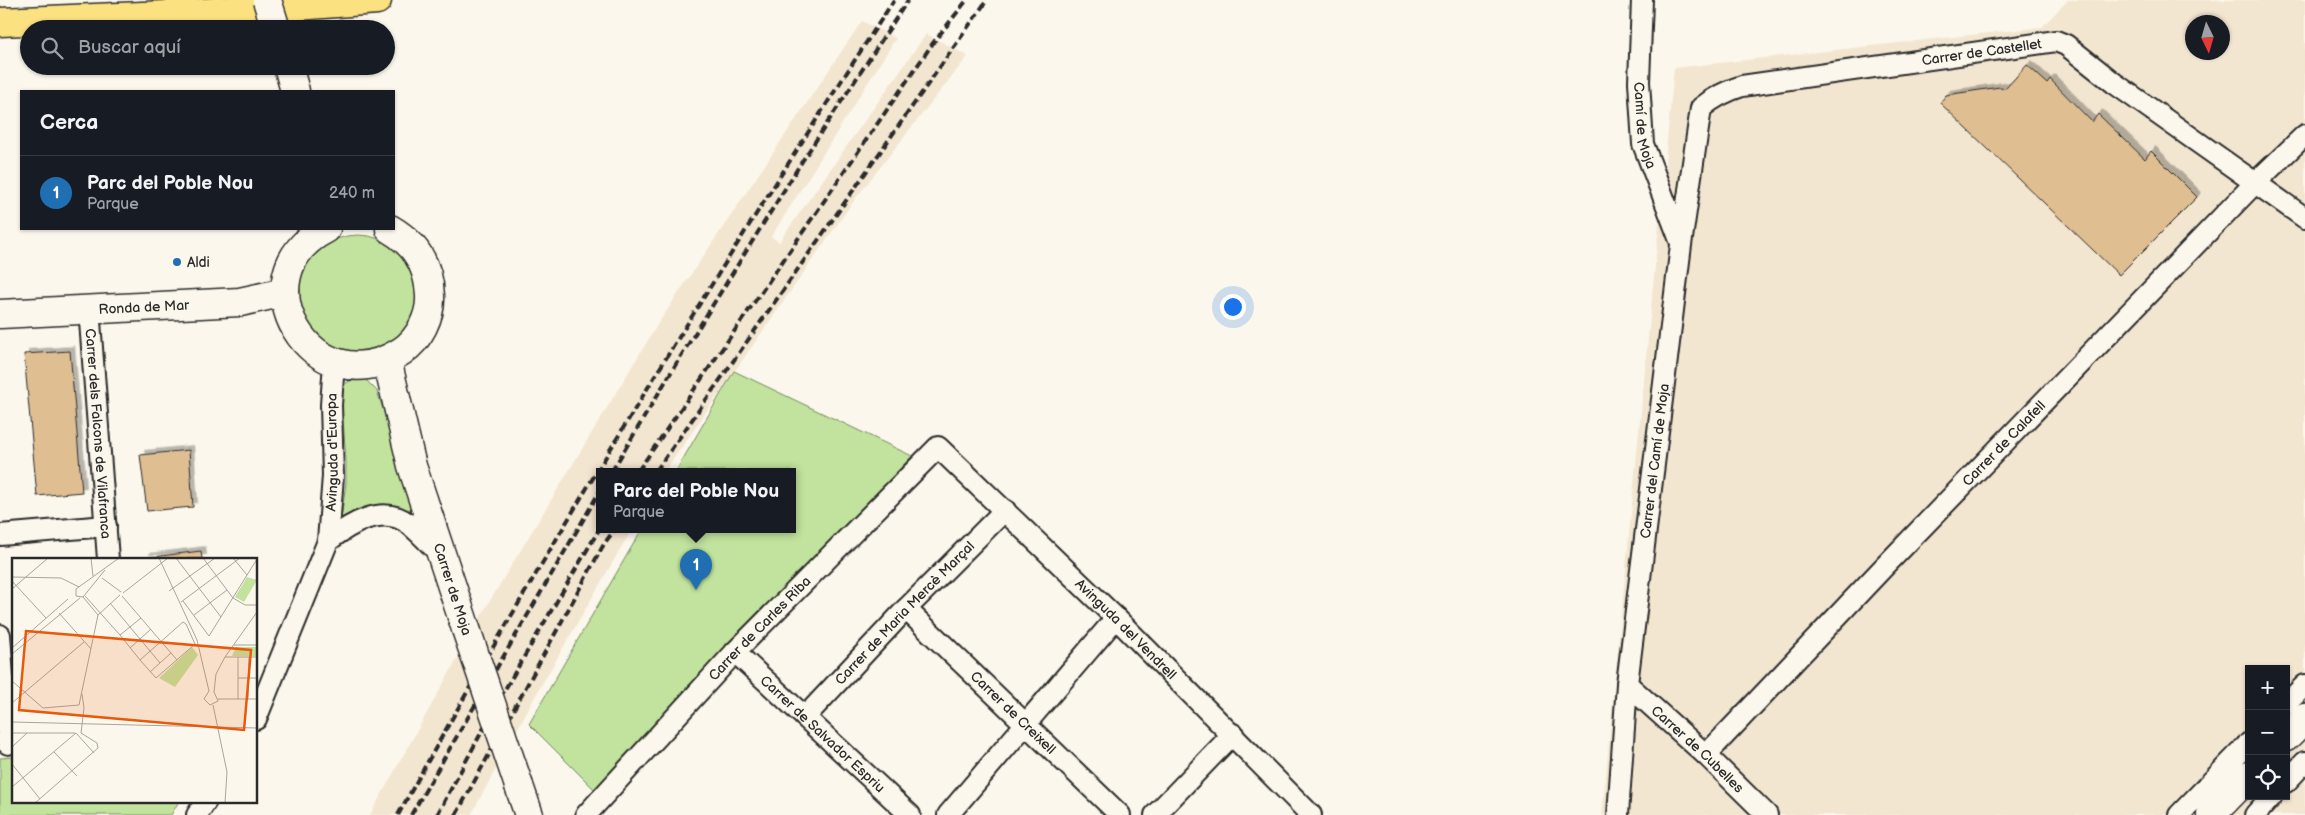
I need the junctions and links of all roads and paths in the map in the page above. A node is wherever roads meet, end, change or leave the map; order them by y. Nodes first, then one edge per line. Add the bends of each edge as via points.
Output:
1 (267, 0) edge
2 (377, 0) edge
3 (1642, 0) edge
4 (47, 20) edge
5 (273, 20) edge
6 (20, 21) edge
7 (0, 22) edge
8 (291, 75) edge
9 (296, 90) edge
10 (1701, 108) joint
11 (2305, 135) edge
12 (2256, 182) junction
13 (2305, 218) edge
14 (324, 230) edge
15 (392, 230) edge
16 (1682, 245) junction
17 (285, 292) junction
18 (89, 308) junction
19 (0, 314) edge
20 (387, 360) junction
21 (334, 362) junction
22 (938, 447) joint
23 (1005, 510) junction
24 (106, 526) junction
25 (0, 535) edge
26 (328, 541) junction
27 (443, 556) junction
28 (108, 558) edge
29 (906, 609) junction
30 (1116, 618) junction
31 (0, 635) edge
32 (735, 652) junction
33 (1627, 684) junction
34 (2305, 685) edge
35 (2290, 700) edge
36 (258, 714) edge
37 (805, 717) junction
38 (2305, 718) edge
39 (1026, 724) junction
40 (2290, 733) edge
41 (1233, 734) junction
42 (7, 744) edge
43 (2245, 747) edge
44 (1706, 755) junction
45 (2305, 762) edge
46 (2290, 778) edge
47 (2245, 780) edge
48 (2268, 800) edge
49 (205, 802) edge
50 (198, 815) edge
51 (529, 815) edge
52 (586, 815) edge
53 (910, 815) edge
54 (948, 815) edge
55 (1120, 815) edge
56 (1155, 815) edge
57 (1311, 815) edge
58 (1618, 815) edge
59 (1767, 815) edge
60 (2179, 815) edge
61 (2211, 815) edge
62 (2255, 815) edge

1 - 5 street, bridge
2 - 4 highway via 189,14
3 - 16 street, Camí de Moja via 1639,82 1643,144
6 - 7 highway
8 - 9 street
10 - 12 street, Carrer de Castellet via 1722,92 1742,86 2056,41
10 - 16 street, Carrer del Camí de Moja
11 - 12 street, Carrer de Calafell
12 - 13 street, Carrer de Castellet
12 - 44 street, Carrer de Calafell
14 - 17 street via 314,234 299,250 289,270
15 - 20 street via 405,237 421,256 430,279 430,304 423,327 408,347
16 - 33 street, Carrer del Camí de Moja
17 - 18 street, Ronda de Mar via 240,302
17 - 21 street via 288,314 298,335 314,351
18 - 19 street, Ronda de Mar
18 - 24 street, Carrer dels Falcons de Vilafranca
20 - 21 street via 352,366
20 - 27 street, Carrer de Moja via 412,466
21 - 26 street, Avinguda d'Europa via 331,405 333,476
22 - 23 street, Avinguda del Vendrell
22 - 32 street, Carrer de Carles Riba
23 - 29 street, Carrer de Maria Mercè Marçal
23 - 30 street, Avinguda del Vendrell
24 - 25 street
24 - 28 street, Carrer dels Falcons de Vilafranca
26 - 27 street, Avinguda d'Europa via 347,526 368,516 388,516 407,522
26 - 36 street, Avinguda d'Europa
27 - 51 street, Carrer de Moja, bridge
29 - 37 street, Carrer de Maria Mercè Marçal
29 - 39 street, Carrer de Creixell
30 - 39 street
30 - 41 street, Avinguda del Vendrell
31 - 42 street
32 - 37 street, Carrer de Salvador Espriu
32 - 52 street, Carrer de Carles Riba
33 - 44 street, Carrer de Cubelles
33 - 58 street, Carrer del Camí de Moja
34 - 35 street
37 - 53 street, Carrer de Salvador Espriu
38 - 40 street
39 - 54 street
39 - 55 street, Carrer de Creixell
41 - 56 street
41 - 57 street, Avinguda del Vendrell
43 - 60 street
44 - 59 street, Carrer de Cubelles
45 - 46 street
47 - 61 street
48 - 62 street
49 - 50 street

